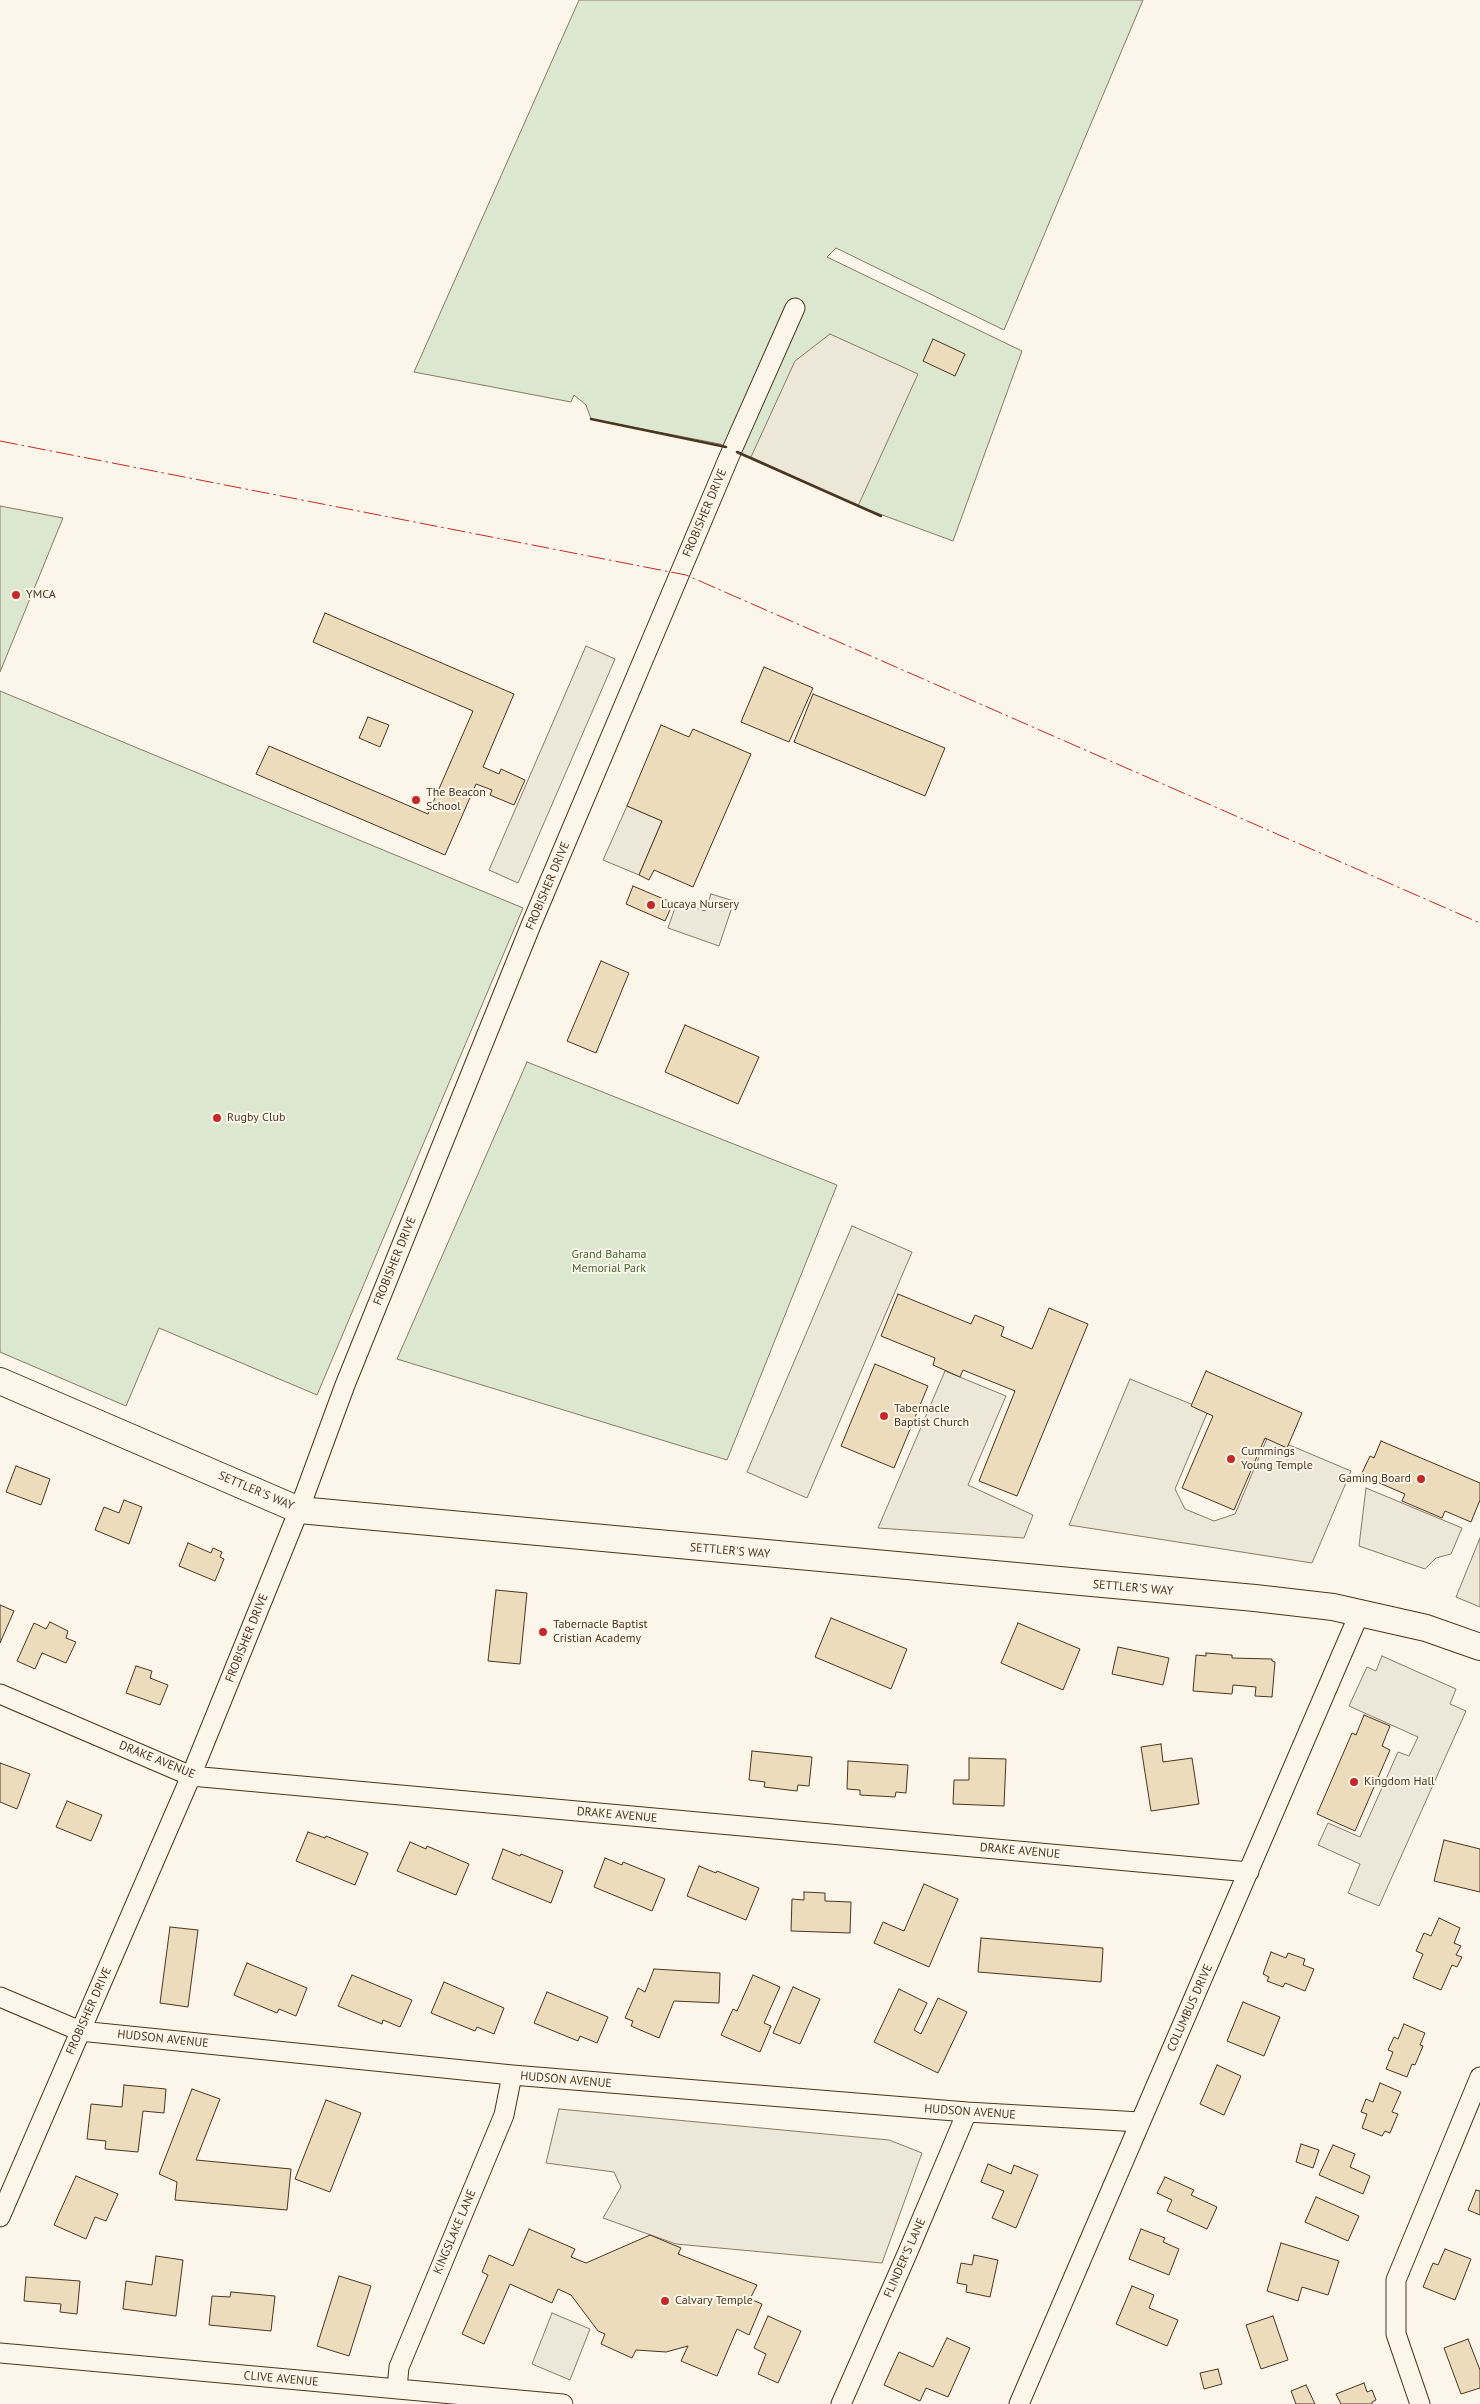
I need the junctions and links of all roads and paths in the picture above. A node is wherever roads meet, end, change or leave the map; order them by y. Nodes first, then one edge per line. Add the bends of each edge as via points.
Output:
1 (795, 308) dead end
2 (0, 1381) edge
3 (299, 1510) junction
4 (1360, 1612) junction
5 (1480, 1648) edge
6 (0, 1694) edge
7 (192, 1776) junction
8 (1249, 1872) junction
9 (0, 1997) edge
10 (80, 2030) junction
11 (512, 2075) junction
12 (1480, 2077) edge
13 (967, 2112) junction
14 (1140, 2122) junction
15 (0, 2217) edge
16 (0, 2353) edge
17 (397, 2389) junction
18 (563, 2404) edge
19 (841, 2404) edge
20 (1019, 2404) edge
21 (1420, 2404) edge

1 - 3 street, FROBISHER DRIVE via 531,926 345,1385
2 - 3 main road, SETTLER'S WAY
3 - 4 main road, SETTLER'S WAY via 1255,1598
3 - 7 street, FROBISHER DRIVE
4 - 5 main road, SETTLER'S WAY via 1426,1628
4 - 8 street, COLUMBUS DRIVE
6 - 7 street, DRAKE AVENUE
7 - 8 street, DRAKE AVENUE
7 - 10 street, FROBISHER DRIVE
8 - 14 street, COLUMBUS DRIVE
9 - 10 street, HUDSON AVENUE
10 - 11 street, HUDSON AVENUE
10 - 15 street, FROBISHER DRIVE
11 - 13 street, HUDSON AVENUE
11 - 17 street, KINGSLAKE LANE via 504,2115 399,2367
12 - 21 street via 1396,2280 1396,2334
13 - 14 street, HUDSON AVENUE
13 - 19 street, FLINDER'S LANE
14 - 20 street, COLUMBUS DRIVE
16 - 17 street, CLIVE AVENUE
17 - 18 street, CLIVE AVENUE

